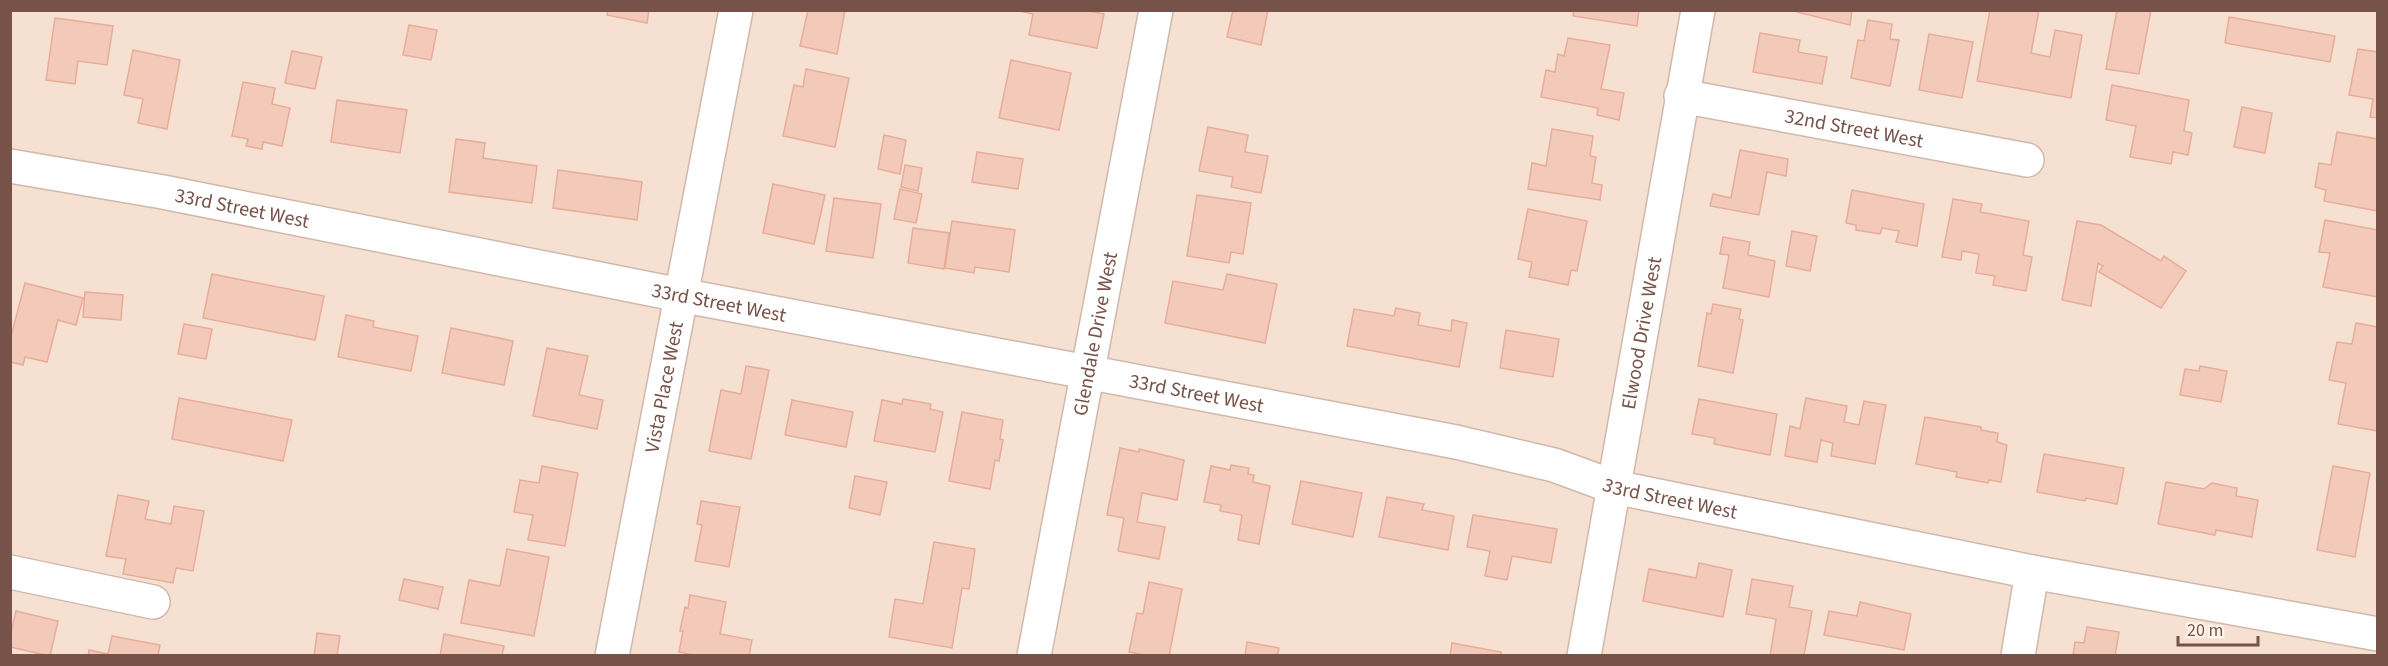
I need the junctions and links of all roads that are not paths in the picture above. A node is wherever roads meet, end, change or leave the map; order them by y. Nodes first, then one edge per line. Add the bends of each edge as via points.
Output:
1 (736, 10) edge
2 (1156, 10) edge
3 (1698, 10) edge
4 (1681, 96) junction
5 (2027, 160) dead end
6 (10, 165) edge
7 (680, 295) junction
8 (1087, 372) junction
9 (1614, 487) junction
10 (10, 572) edge
11 (2032, 572) junction
12 (153, 602) dead end
13 (2378, 634) edge
14 (612, 656) edge
15 (1034, 656) edge
16 (1584, 656) edge
17 (2018, 656) edge

1 - 7 street, Vista Place West
2 - 8 street, Glendale Drive West
3 - 4 street, Elwood Drive West
4 - 5 street, 32nd Street West
4 - 9 street, Elwood Drive West
6 - 7 street, 33rd Street West
7 - 8 street, 33rd Street West
7 - 14 street, Vista Place West
8 - 9 street, 33rd Street West via 1456,442 1554,465
8 - 15 street, Glendale Drive West
9 - 11 street, 33rd Street West
9 - 16 street, Elwood Drive West
10 - 12 street
11 - 13 street, 33rd Street West
11 - 17 street

